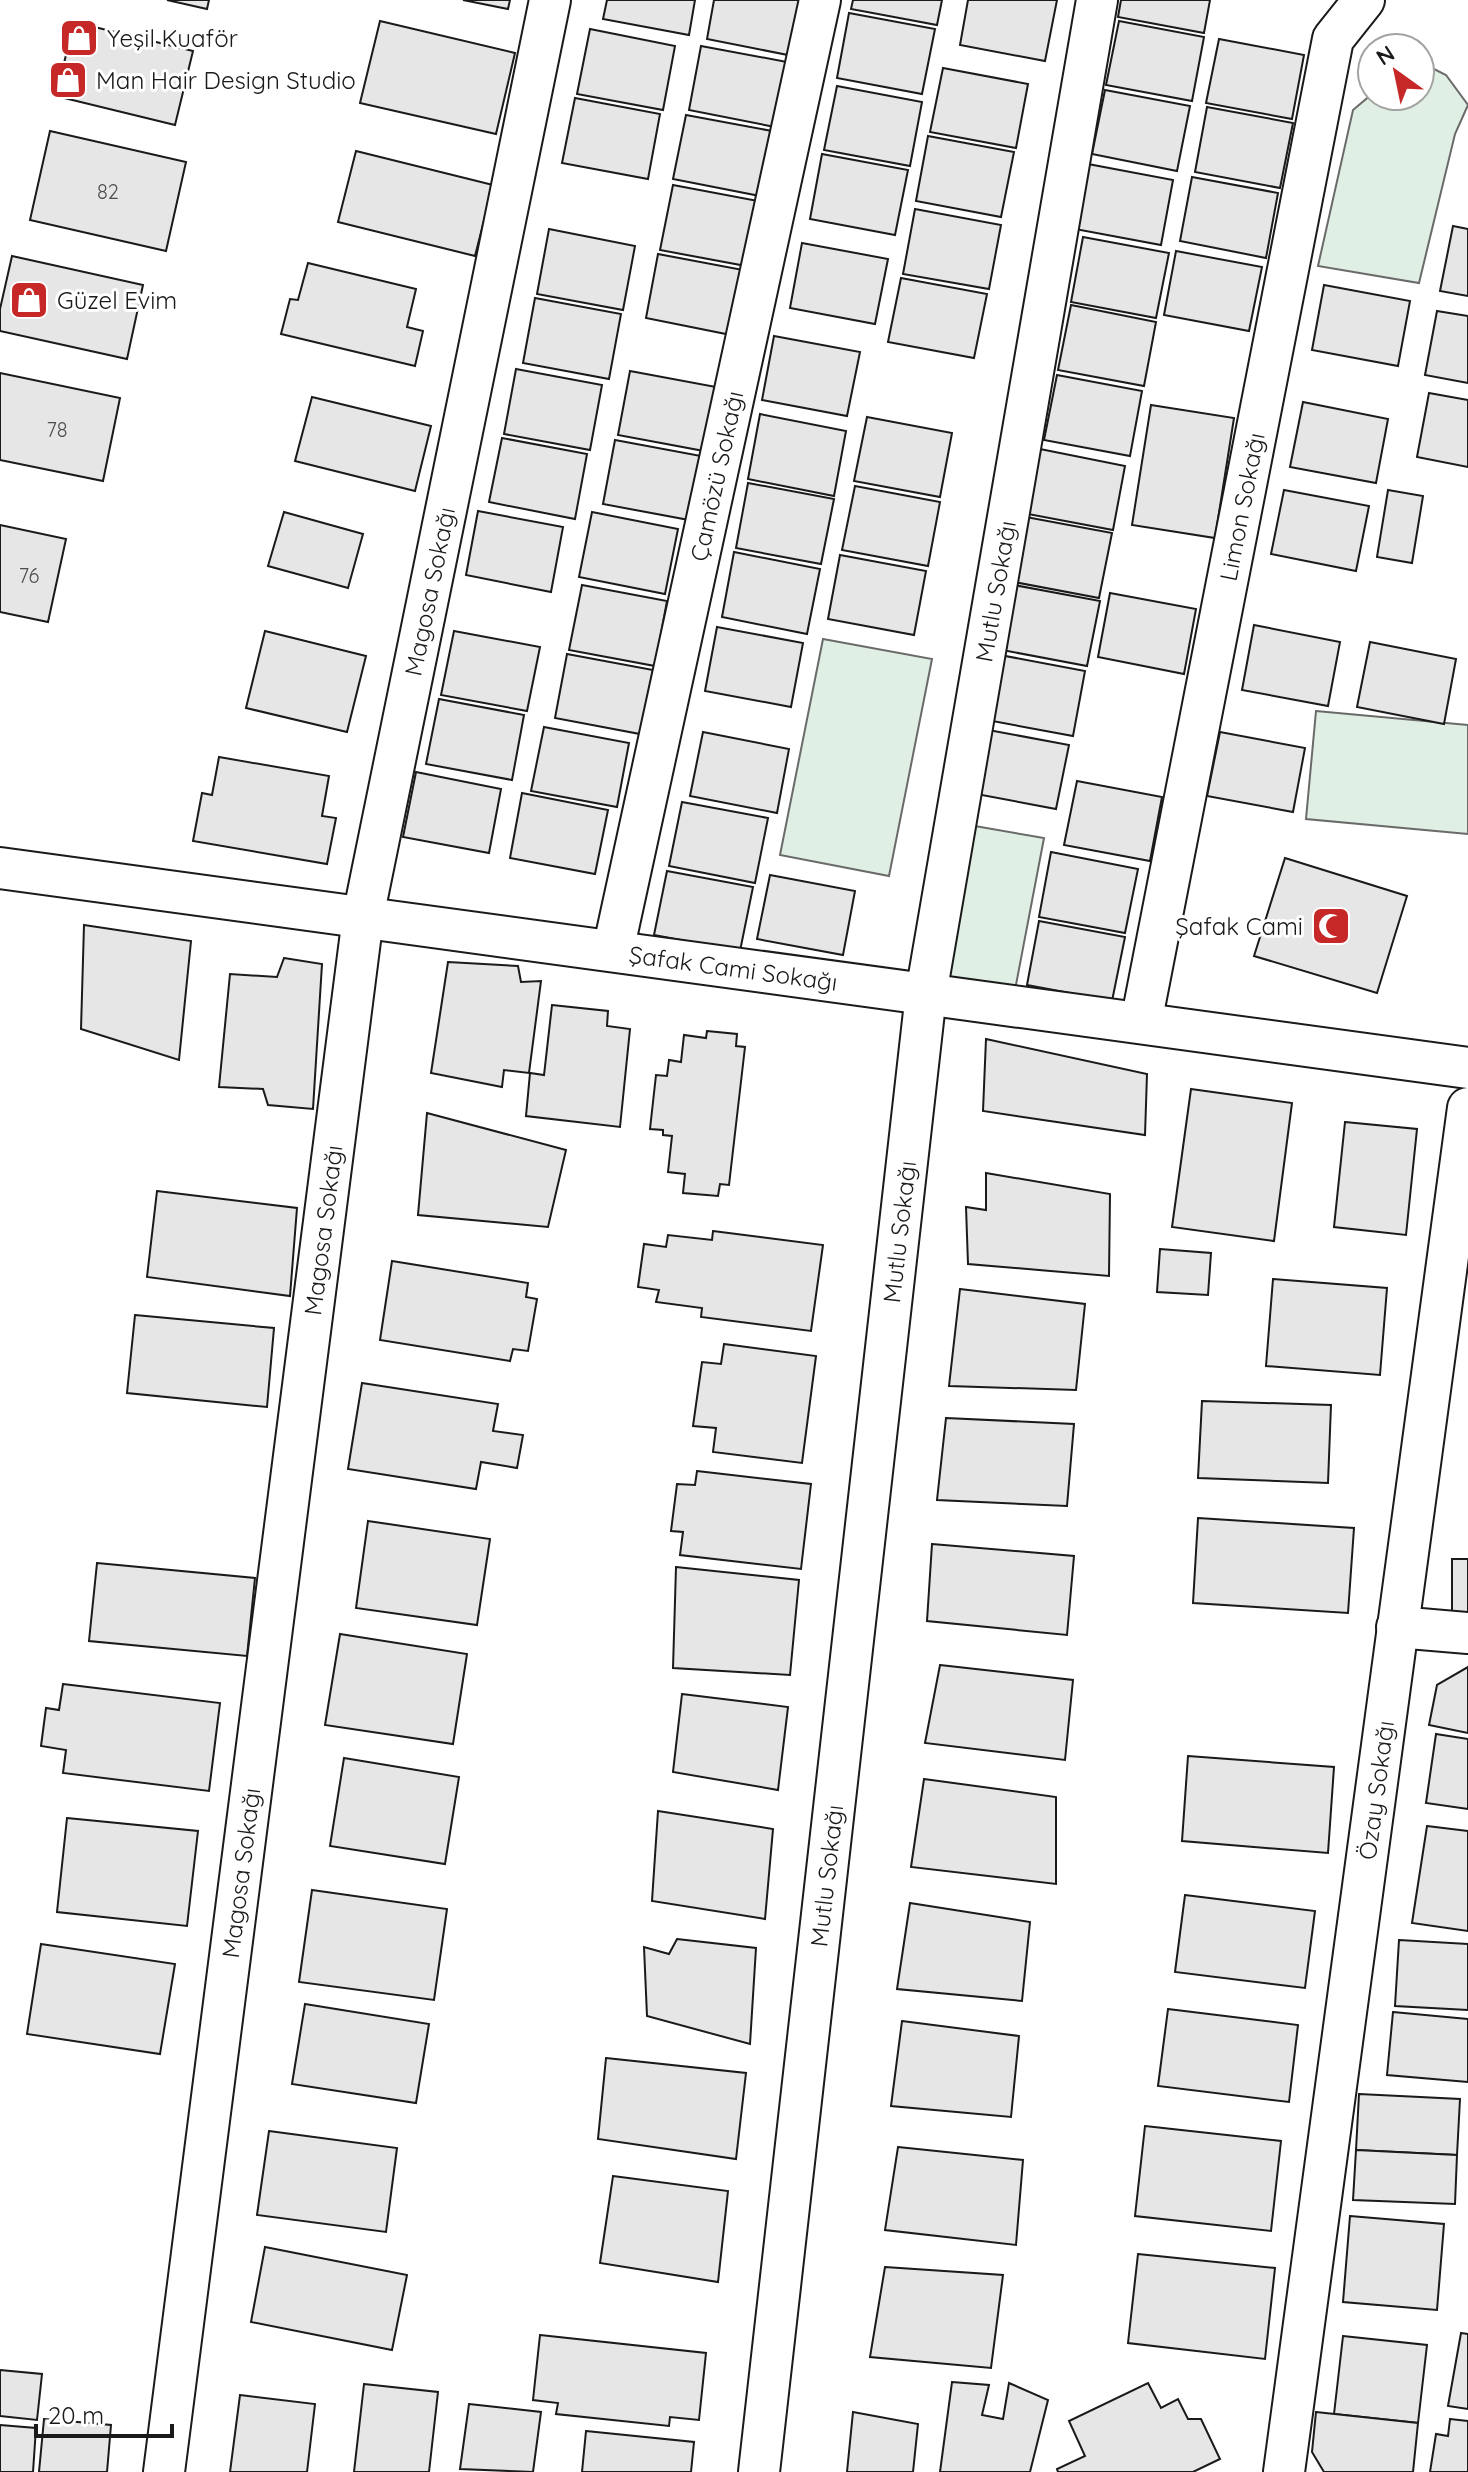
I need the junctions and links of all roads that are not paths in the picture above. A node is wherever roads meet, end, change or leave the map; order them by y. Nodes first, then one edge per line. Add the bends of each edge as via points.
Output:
1 (550, 0) edge
2 (820, 0) edge
3 (1097, 0) edge
4 (1364, 0) edge
5 (0, 868) edge
6 (363, 917) junction
7 (613, 951) junction
8 (926, 994) junction
9 (1141, 1023) junction
10 (1468, 1068) edge
11 (1468, 1108) edge
12 (1397, 1627) junction
13 (1468, 1633) edge
14 (164, 2472) edge
15 (759, 2472) edge
16 (1284, 2472) edge

1 - 6 street, Magosa Sokağı
2 - 7 street, Çamözü Sokağı
3 - 8 street, Mutlu Sokağı
4 - 9 street, Limon Sokağı via 1333,39
5 - 6 street, Şafak Cami Sokağı
6 - 7 street, Şafak Cami Sokağı
6 - 14 street, Magosa Sokağı
7 - 8 street, Şafak Cami Sokağı
8 - 9 street, Şafak Cami Sokağı
8 - 15 street, Mutlu Sokağı
9 - 10 street, Şafak Cami Sokağı
11 - 12 street, Özay Sokağı
12 - 13 street
12 - 16 street, Özay Sokağı

